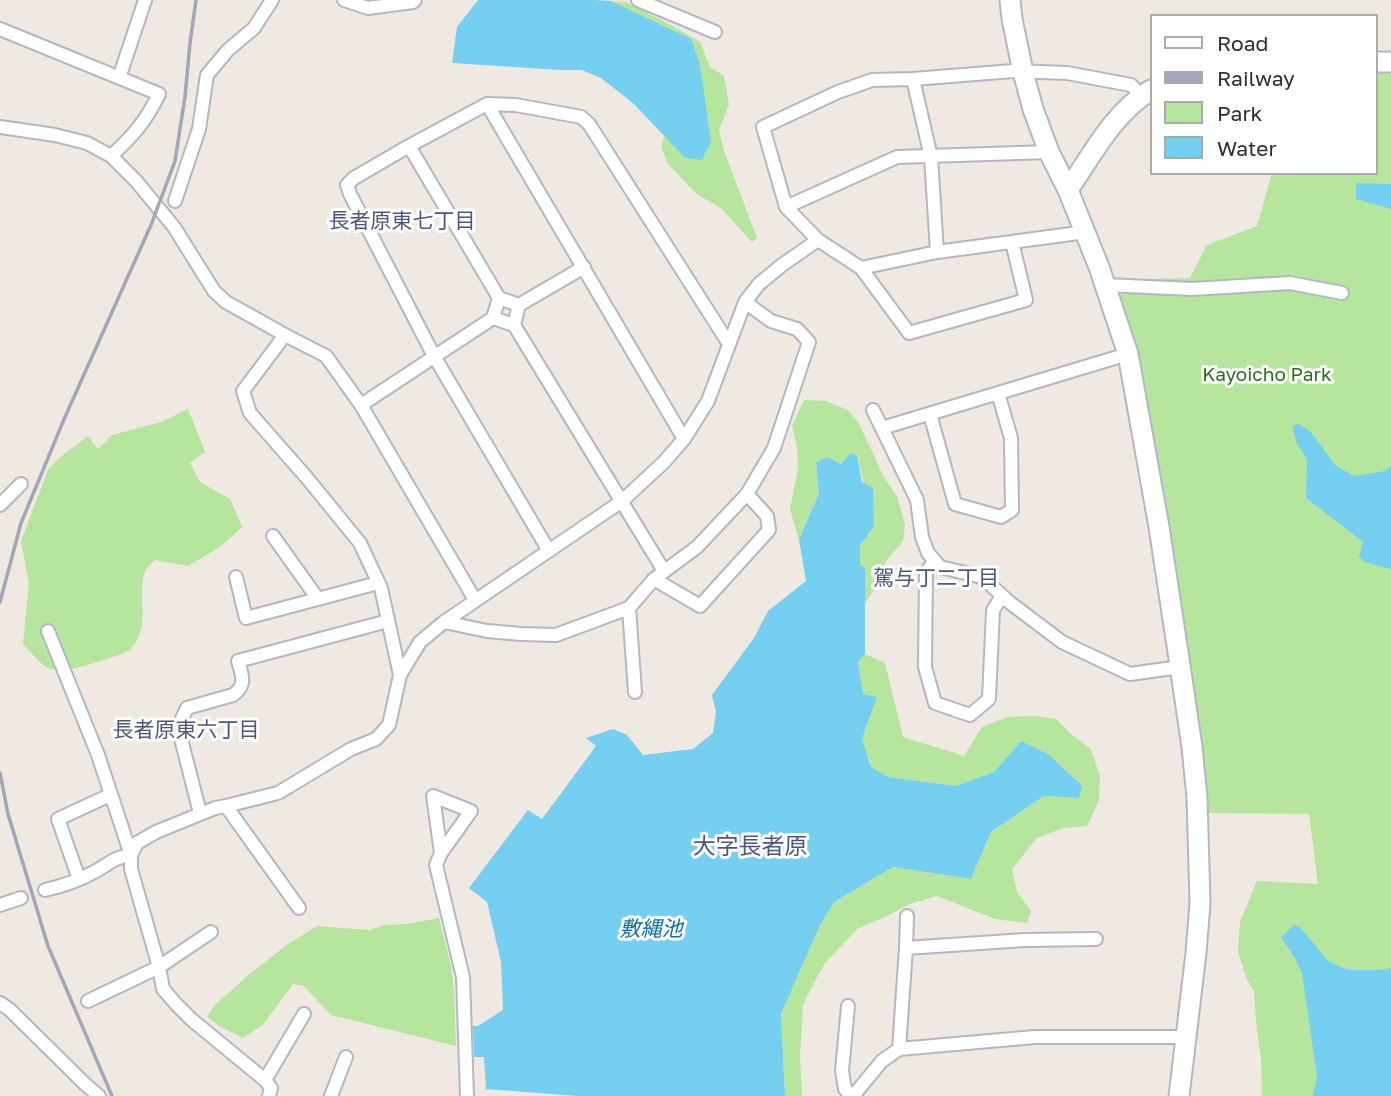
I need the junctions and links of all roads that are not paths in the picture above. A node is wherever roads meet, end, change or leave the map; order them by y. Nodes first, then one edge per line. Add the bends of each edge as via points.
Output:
1 (145, 0) edge
2 (272, 0) edge
3 (344, 0) edge
4 (415, 0) edge
5 (638, 0) edge
6 (1010, 0) edge
7 (0, 29) edge
8 (715, 32) dead end
9 (1023, 72) junction
10 (119, 78) junction
11 (913, 79) junction
12 (1147, 93) edge
13 (487, 104) junction
14 (0, 127) edge
15 (409, 146) junction
16 (1049, 152) junction
17 (111, 156) junction
18 (931, 157) junction
19 (1068, 190) junction
20 (175, 201) dead end
21 (786, 207) junction
22 (1086, 232) junction
23 (818, 240) junction
24 (1012, 242) junction
25 (937, 252) junction
26 (584, 267) junction
27 (861, 268) junction
28 (1106, 285) junction
29 (1342, 293) dead end
30 (499, 298) junction
31 (745, 302) junction
32 (519, 305) junction
33 (493, 318) junction
34 (514, 325) junction
35 (285, 335) junction
36 (729, 344) junction
37 (1128, 354) junction
38 (435, 356) junction
39 (998, 393) junction
40 (361, 405) junction
41 (873, 410) dead end
42 (930, 414) junction
43 (882, 428) junction
44 (684, 439) junction
45 (22, 484) dead end
46 (747, 494) junction
47 (622, 501) junction
48 (0, 505) edge
49 (273, 536) dead end
50 (549, 551) junction
51 (934, 561) junction
52 (659, 575) junction
53 (236, 577) dead end
54 (379, 583) junction
55 (1002, 596) junction
56 (318, 599) junction
57 (475, 600) junction
58 (629, 608) junction
59 (388, 621) junction
60 (443, 622) junction
61 (48, 631) dead end
62 (1180, 667) junction
63 (400, 675) junction
64 (635, 692) dead end
65 (110, 796) junction
66 (226, 806) junction
67 (200, 813) junction
68 (441, 853) dead end
69 (131, 855) junction
70 (79, 879) junction
71 (45, 890) dead end
72 (22, 898) dead end
73 (0, 905) edge
74 (299, 908) dead end
75 (907, 916) dead end
76 (211, 932) dead end
77 (1096, 939) dead end
78 (906, 948) junction
79 (159, 968) junction
80 (88, 1001) dead end
81 (0, 1003) edge
82 (848, 1006) dead end
83 (304, 1014) dead end
84 (1187, 1037) junction
85 (899, 1049) junction
86 (346, 1058) dead end
87 (265, 1080) junction
88 (99, 1096) edge
89 (269, 1096) edge
90 (331, 1096) edge
91 (467, 1096) edge
92 (852, 1096) edge
93 (1179, 1096) edge

1 - 10 street
2 - 20 street via 254,28 207,75 199,129
3 - 4 street via 368,8
5 - 8 street
6 - 9 street
7 - 10 street
9 - 11 street
9 - 12 street via 1067,73 1131,85
9 - 16 street
10 - 17 street via 159,94 148,116
11 - 18 street
11 - 21 street via 872,80 763,127
12 - 19 street via 1118,119
13 - 15 street
13 - 26 street
13 - 36 street via 563,113 589,124
14 - 17 street via 66,138
15 - 30 street
15 - 38 street via 347,185
16 - 18 street
16 - 19 street
17 - 35 street via 174,227 215,291
18 - 21 street via 897,157
18 - 25 street
19 - 22 street
21 - 23 street
22 - 24 street
22 - 28 street
23 - 27 street
23 - 31 street via 759,284
24 - 25 street
24 - 27 street via 1026,300 909,333
25 - 27 street
26 - 32 street
26 - 44 street
28 - 29 street via 1192,289 1290,283
28 - 37 street
30 - 32 street
30 - 33 street
31 - 36 street
31 - 46 street via 771,321 797,329 809,342 774,447
32 - 34 street
33 - 34 street
33 - 38 street
34 - 47 street
35 - 40 street via 326,356
35 - 54 street via 243,391 250,414 360,542
36 - 44 street via 708,401
37 - 39 street
37 - 62 street
38 - 40 street
38 - 50 street
39 - 42 street
39 - 42 street via 1011,438 1012,510 1001,517 955,505
40 - 57 street
41 - 43 street
42 - 43 street
43 - 51 street via 917,500 922,537
44 - 47 street
45 - 48 street
46 - 52 street via 697,547
46 - 52 street via 767,516 769,530 700,606
47 - 50 street
47 - 52 street
49 - 56 street
50 - 57 street
51 - 55 street via 982,577
51 - 55 street via 926,573 925,667 934,703 970,715 989,699 993,610
52 - 58 street
53 - 56 street via 246,618
54 - 56 street
54 - 59 street
55 - 62 street via 1062,642 1130,674
57 - 60 street
58 - 60 street via 556,635 487,631
58 - 64 street
59 - 63 street
59 - 67 street via 238,661 243,681 240,690 187,708 178,727
60 - 63 street via 420,642
61 - 65 street
62 - 84 street via 1192,747 1200,864
63 - 66 street via 389,725 376,739 278,793
65 - 69 street
65 - 70 street via 58,819
66 - 67 street
66 - 74 street
67 - 69 street via 137,843
68 - 91 street via 436,865 463,977
69 - 70 street via 120,856
69 - 79 street
70 - 71 street
72 - 73 street
75 - 78 street
76 - 79 street
77 - 78 street
78 - 85 street
79 - 80 street
79 - 87 street via 163,989 176,1004
81 - 88 street
82 - 92 street via 842,1071 845,1089
83 - 87 street
84 - 85 street via 1035,1037
84 - 93 street
85 - 92 street
86 - 90 street
87 - 89 street via 271,1088

